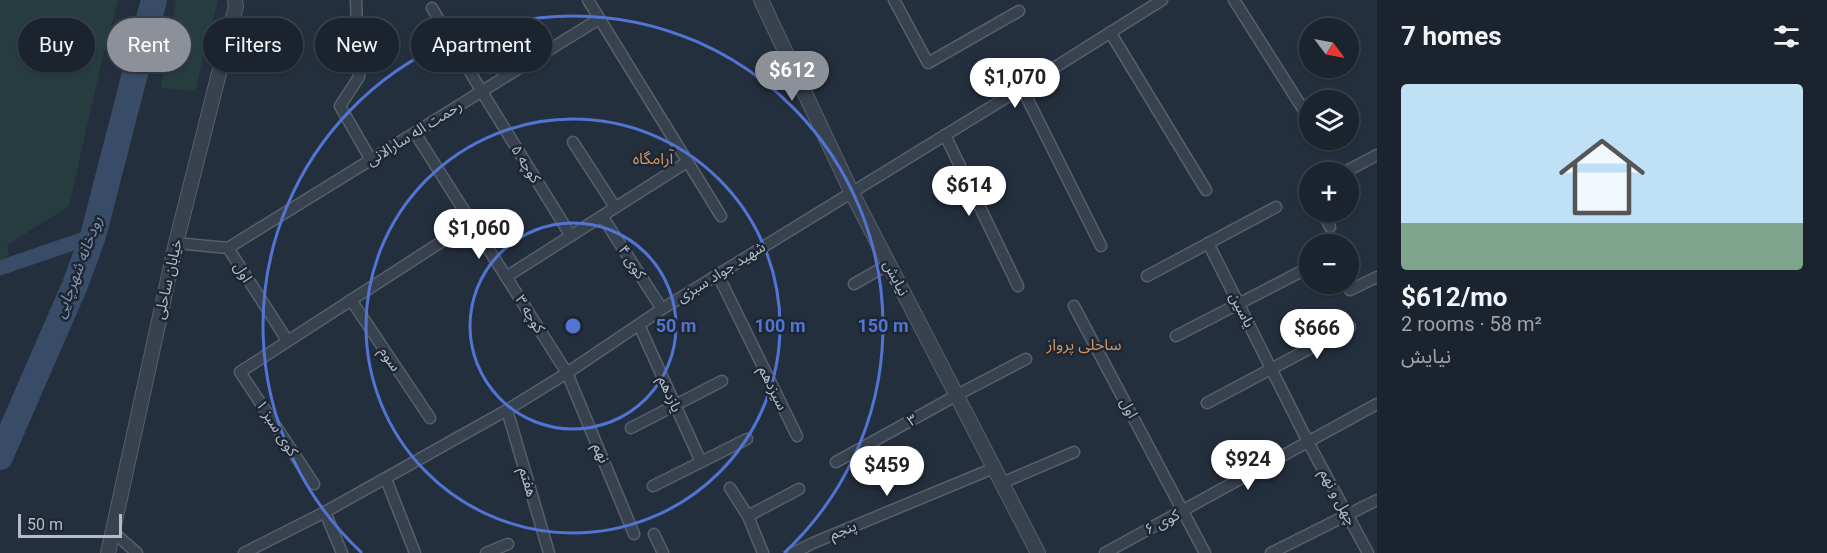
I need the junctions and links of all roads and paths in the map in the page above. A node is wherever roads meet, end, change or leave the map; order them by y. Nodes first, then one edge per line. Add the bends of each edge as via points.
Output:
1 (356, 0) edge
2 (588, 0) edge
3 (761, 0) edge
4 (894, 0) edge
5 (1234, 0) edge
6 (1157, 1) edge
7 (237, 2) edge
8 (432, 8) dead end
9 (1019, 11) dead end
10 (599, 19) junction
11 (1110, 32) junction
12 (1022, 88) junction
13 (482, 92) junction
14 (1299, 103) edge
15 (415, 133) junction
16 (945, 135) junction
17 (573, 142) dead end
18 (1377, 155) edge
19 (371, 160) junction
20 (687, 162) junction
21 (1359, 165) edge
22 (1206, 190) dead end
23 (851, 191) junction
24 (615, 207) junction
25 (1275, 207) dead end
26 (602, 216) junction
27 (721, 216) dead end
28 (472, 222) junction
29 (1328, 222) edge
30 (1330, 227) dead end
31 (571, 236) junction
32 (176, 243) junction
33 (1208, 243) junction
34 (1101, 246) dead end
35 (228, 248) junction
36 (889, 264) junction
37 (1299, 273) edge
38 (718, 275) junction
39 (1147, 276) dead end
40 (1377, 276) edge
41 (506, 277) junction
42 (854, 284) dead end
43 (1359, 285) edge
44 (1018, 286) dead end
45 (351, 300) junction
46 (1239, 304) junction
47 (1074, 306) dead end
48 (662, 309) junction
49 (639, 325) junction
50 (1350, 327) dead end
51 (1176, 336) dead end
52 (287, 340) junction
53 (1026, 359) dead end
54 (1271, 369) junction
55 (567, 373) junction
56 (722, 381) dead end
57 (957, 395) junction
58 (1207, 403) dead end
59 (1377, 404) edge
60 (675, 405) junction
61 (507, 410) junction
62 (430, 418) dead end
63 (631, 428) dead end
64 (797, 436) dead end
65 (747, 439) dead end
66 (1308, 442) junction
67 (1074, 452) dead end
68 (701, 462) junction
69 (836, 462) dead end
70 (994, 468) junction
71 (386, 479) junction
72 (1002, 483) junction
73 (314, 484) dead end
74 (653, 486) dead end
75 (730, 488) dead end
76 (799, 489) dead end
77 (1377, 500) edge
78 (1183, 510) junction
79 (325, 512) junction
80 (1347, 514) junction
81 (748, 516) junction
82 (112, 531) junction
83 (634, 534) dead end
84 (654, 534) dead end
85 (508, 544) dead end
86 (816, 548) edge
87 (251, 552) edge
88 (108, 553) edge
89 (137, 553) edge
90 (342, 553) edge
91 (415, 553) edge
92 (486, 553) edge
93 (549, 553) edge
94 (663, 553) edge
95 (763, 553) edge
96 (793, 553) edge
97 (1038, 553) edge
98 (1105, 553) edge
99 (1205, 553) edge
100 (1271, 553) edge
101 (1368, 553) edge

1 - 19 street via 358,77 340,106
2 - 10 street
3 - 23 street, نیایش
4 - 9 street via 928,63
5 - 14 street
6 - 11 street, شهید جواد سبزی
7 - 32 street, خیابان ساحلی
8 - 13 street, کوچه ۵
10 - 13 street, رحمت اله سارالانی
10 - 20 street
11 - 12 street, شهید جواد سبزی
11 - 22 street
12 - 16 street, شهید جواد سبزی
12 - 34 street
13 - 15 street, رحمت اله سارالانی
13 - 31 street, کوچه ۵
15 - 19 street, رحمت اله سارالانی
15 - 28 street, کوچه ۳
16 - 23 street, شهید جواد سبزی
16 - 44 street
17 - 24 street
18 - 21 street
19 - 35 street, رحمت اله سارالانی
20 - 24 street
20 - 27 street
23 - 36 street, نیایش
23 - 38 street, شهید جواد سبزی
24 - 26 street
25 - 33 street
26 - 31 street
26 - 48 street, کوی ۴
28 - 41 street, کوچه ۳
28 - 45 street
29 - 30 street
31 - 41 street
32 - 35 street, اول
32 - 82 street, خیابان ساحلی
33 - 39 street
33 - 46 street, یاسین
35 - 52 street, اول
36 - 42 street
36 - 57 street, نیایش
37 - 46 street
38 - 48 street, شهید جواد سبزی
38 - 64 street, سیزدهم
40 - 43 street
41 - 55 street, کوچه ۳
45 - 52 street
45 - 62 street, سوم
46 - 51 street
46 - 54 street, یاسین
47 - 78 street, اول
48 - 49 street, شهید جواد سبزی
49 - 55 street, شهید جواد سبزی
49 - 60 street, یازدهم
50 - 54 street
52 - 73 street, کوی سبز ۱ via 240,372
53 - 57 street, ۳
54 - 58 street
54 - 66 street, یاسین
55 - 61 street, شهید جواد سبزی
55 - 83 street, نهم
56 - 60 street
57 - 69 street, ۳
57 - 70 street, نیایش
59 - 66 street, کوی ۶
60 - 63 street
60 - 68 street, یازدهم
61 - 71 street, شهید جواد سبزی
61 - 93 street, هفتم
65 - 68 street
66 - 78 street, کوی ۶
66 - 80 street, چهل و نهم
67 - 72 street
68 - 74 street
70 - 72 street, نیایش
70 - 86 street, پنجم
71 - 79 street, شهید جواد سبزی
71 - 91 street
72 - 97 street, نیایش
75 - 81 street
76 - 81 street
77 - 80 street
78 - 98 street, کوی ۶
78 - 99 street, اول
79 - 87 street, شهید جواد سبزی
79 - 90 street
80 - 100 street
80 - 101 street, چهل و نهم
81 - 95 street
82 - 88 street, خیابان ساحلی
82 - 89 street
84 - 94 street
85 - 92 street
86 - 96 street, پنجم

